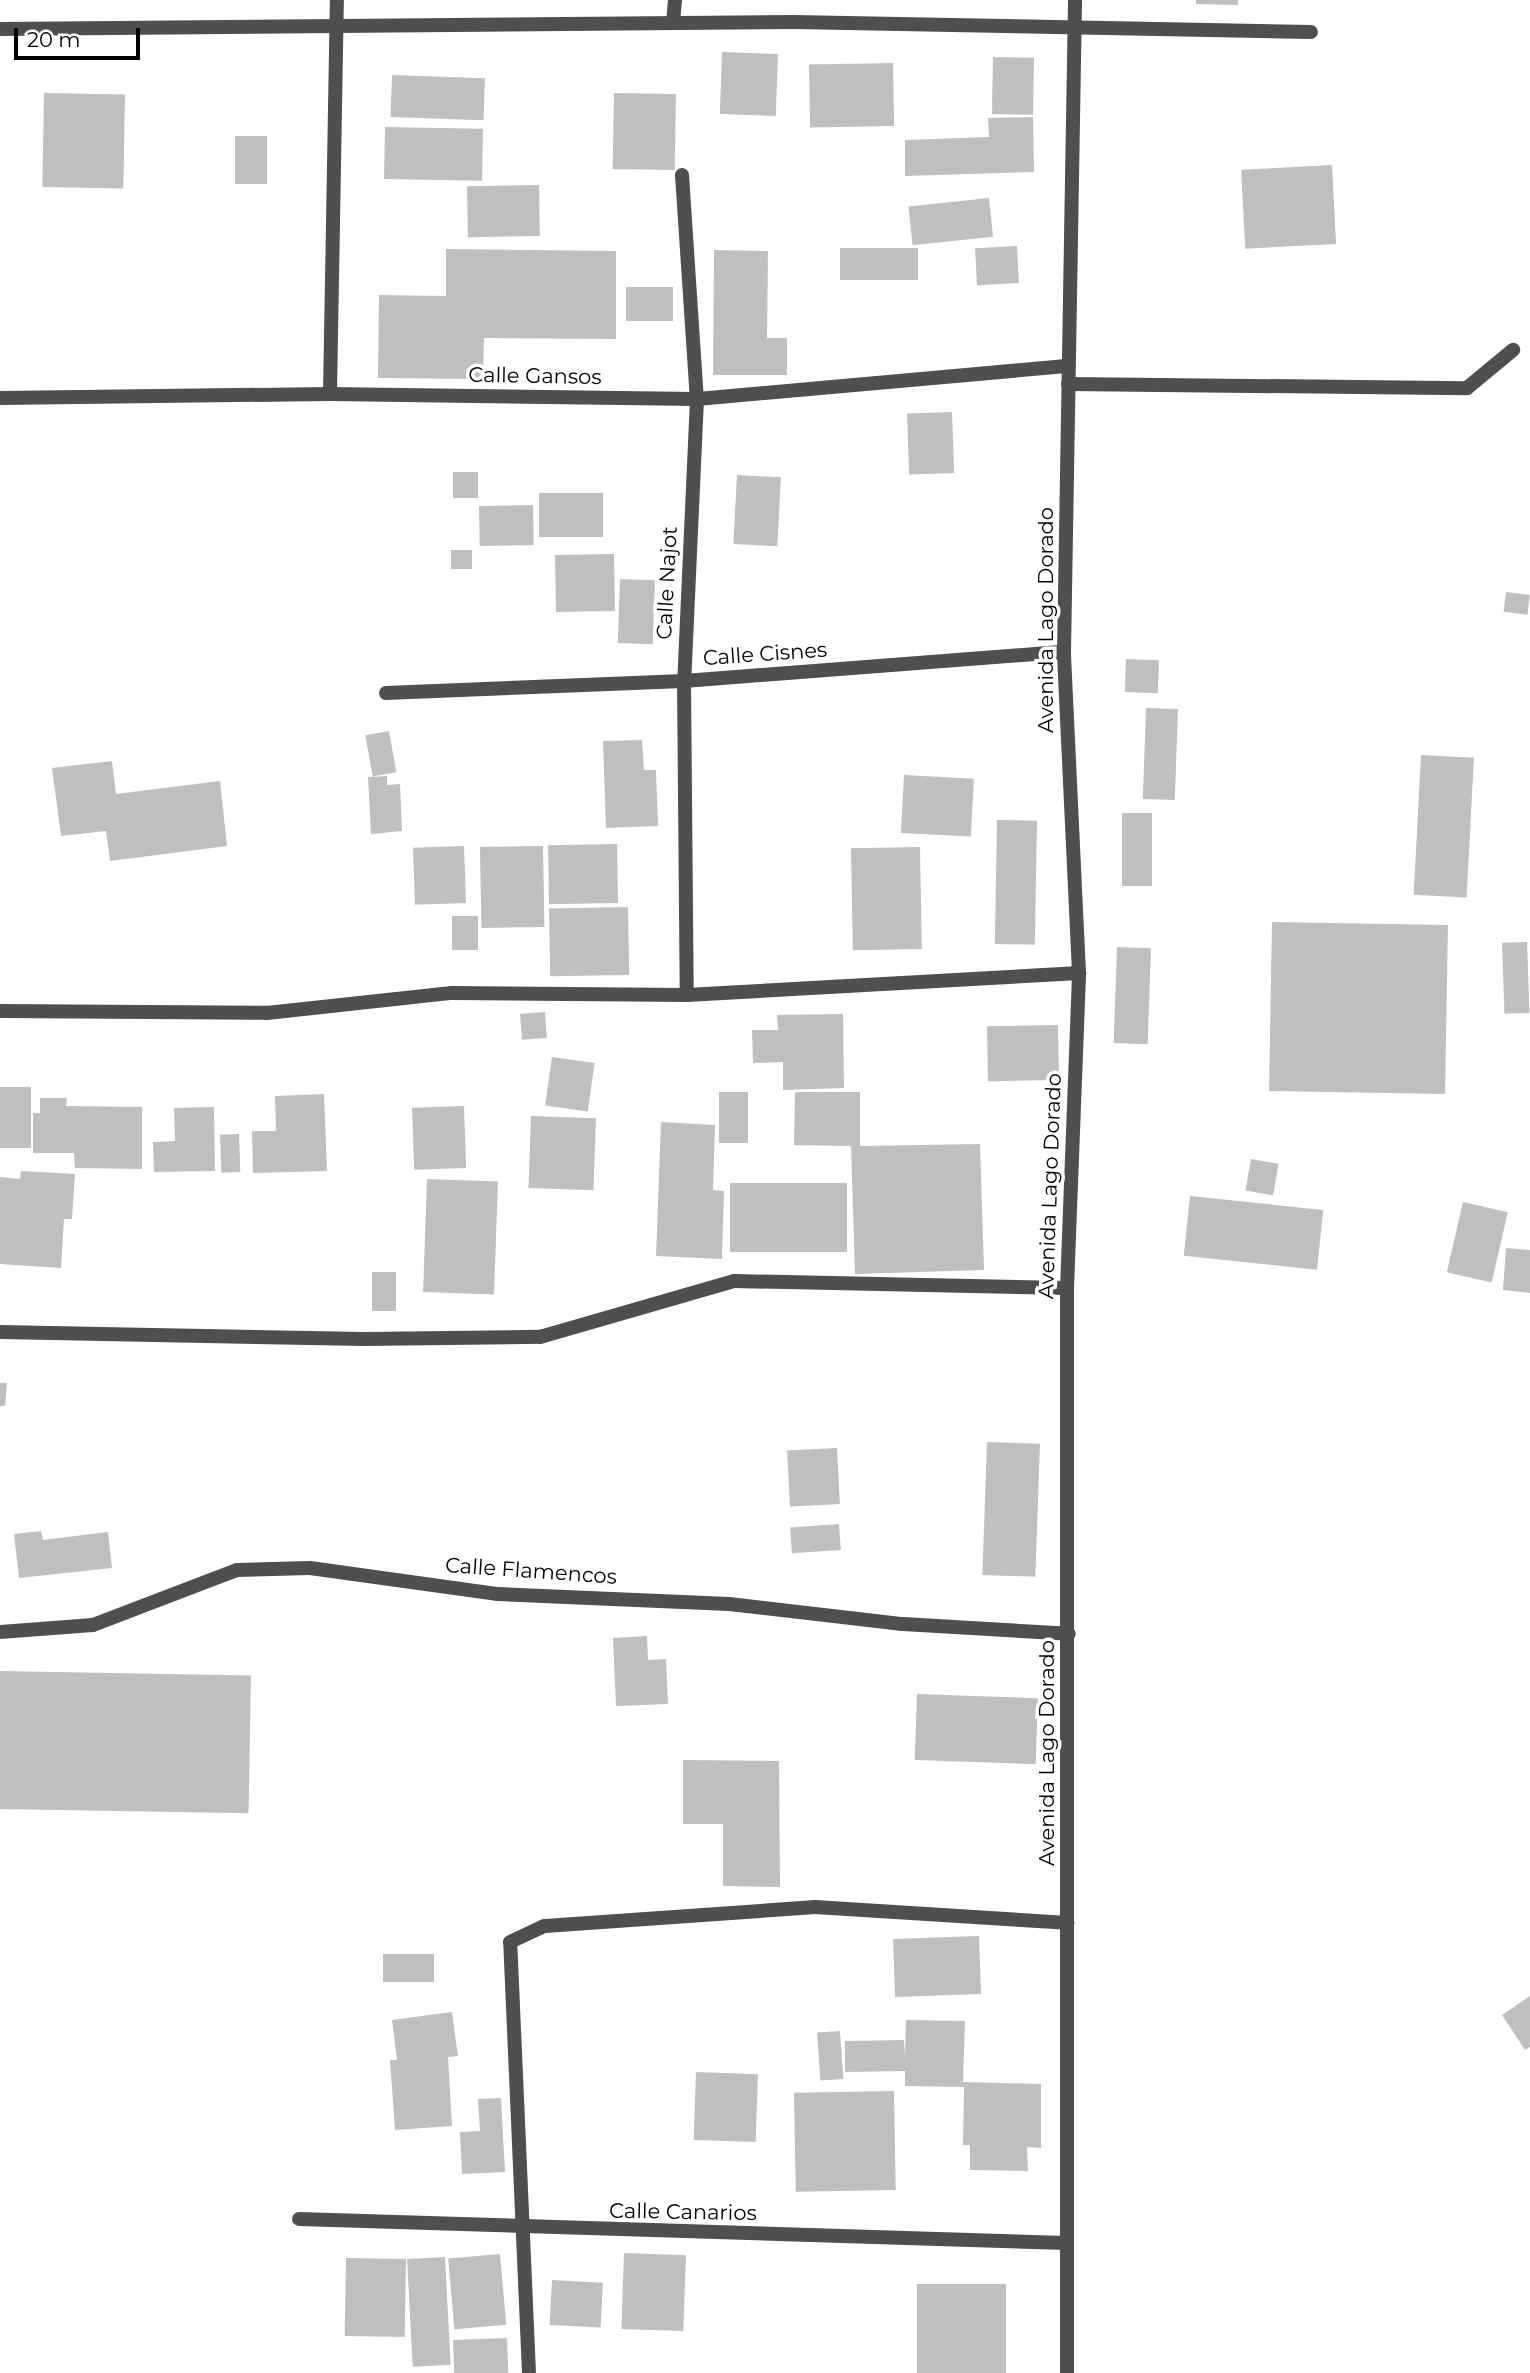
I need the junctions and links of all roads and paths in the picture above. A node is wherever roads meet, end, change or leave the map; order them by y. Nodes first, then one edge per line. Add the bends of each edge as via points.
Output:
1 (337, 0) edge
2 (675, 0) edge
3 (1075, 0) edge
4 (673, 23) junction
5 (337, 26) junction
6 (1075, 28) junction
7 (0, 29) edge
8 (1311, 32) dead end
9 (682, 175) dead end
10 (1513, 350) dead end
11 (1069, 366) junction
12 (1068, 384) junction
13 (330, 394) junction
14 (0, 398) edge
15 (697, 399) junction
16 (1064, 652) junction
17 (684, 681) junction
18 (386, 693) dead end
19 (1079, 973) junction
20 (687, 995) junction
21 (0, 1011) edge
22 (1067, 1288) junction
23 (0, 1332) edge
24 (0, 1632) edge
25 (1069, 1634) junction
26 (1067, 1923) junction
27 (299, 2219) dead end
28 (524, 2229) junction
29 (1066, 2243) junction
30 (529, 2373) edge
31 (1066, 2373) edge

1 - 5 street
2 - 4 street
3 - 6 street, Avenida Lago Dorado
4 - 5 street
4 - 6 street
5 - 7 street
5 - 13 street
6 - 8 street
6 - 11 street, Avenida Lago Dorado
9 - 15 street, Calle Najot
10 - 12 street via 1467,388
11 - 12 street, Avenida Lago Dorado
11 - 15 street, Calle Gansos
12 - 16 street, Avenida Lago Dorado
13 - 14 street, Calle Gansos
13 - 15 street, Calle Gansos
15 - 17 street, Calle Najot
16 - 17 street, Calle Cisnes
16 - 19 street, Avenida Lago Dorado
17 - 18 street, Calle Cisnes
17 - 20 street, Calle Najot
19 - 20 street
19 - 22 street, Avenida Lago Dorado
20 - 21 street via 452,993 267,1013
22 - 23 street via 734,1281 540,1337 365,1339
22 - 25 street, Avenida Lago Dorado
24 - 25 street, Calle Flamencos via 93,1625 237,1570 310,1568 498,1594 729,1604 903,1625
25 - 26 street, Avenida Lago Dorado
26 - 28 street via 815,1907 545,1926 510,1942
26 - 29 street, Avenida Lago Dorado
27 - 28 street, Calle Canarios
28 - 29 street, Calle Canarios
28 - 30 street
29 - 31 street, Avenida Lago Dorado

